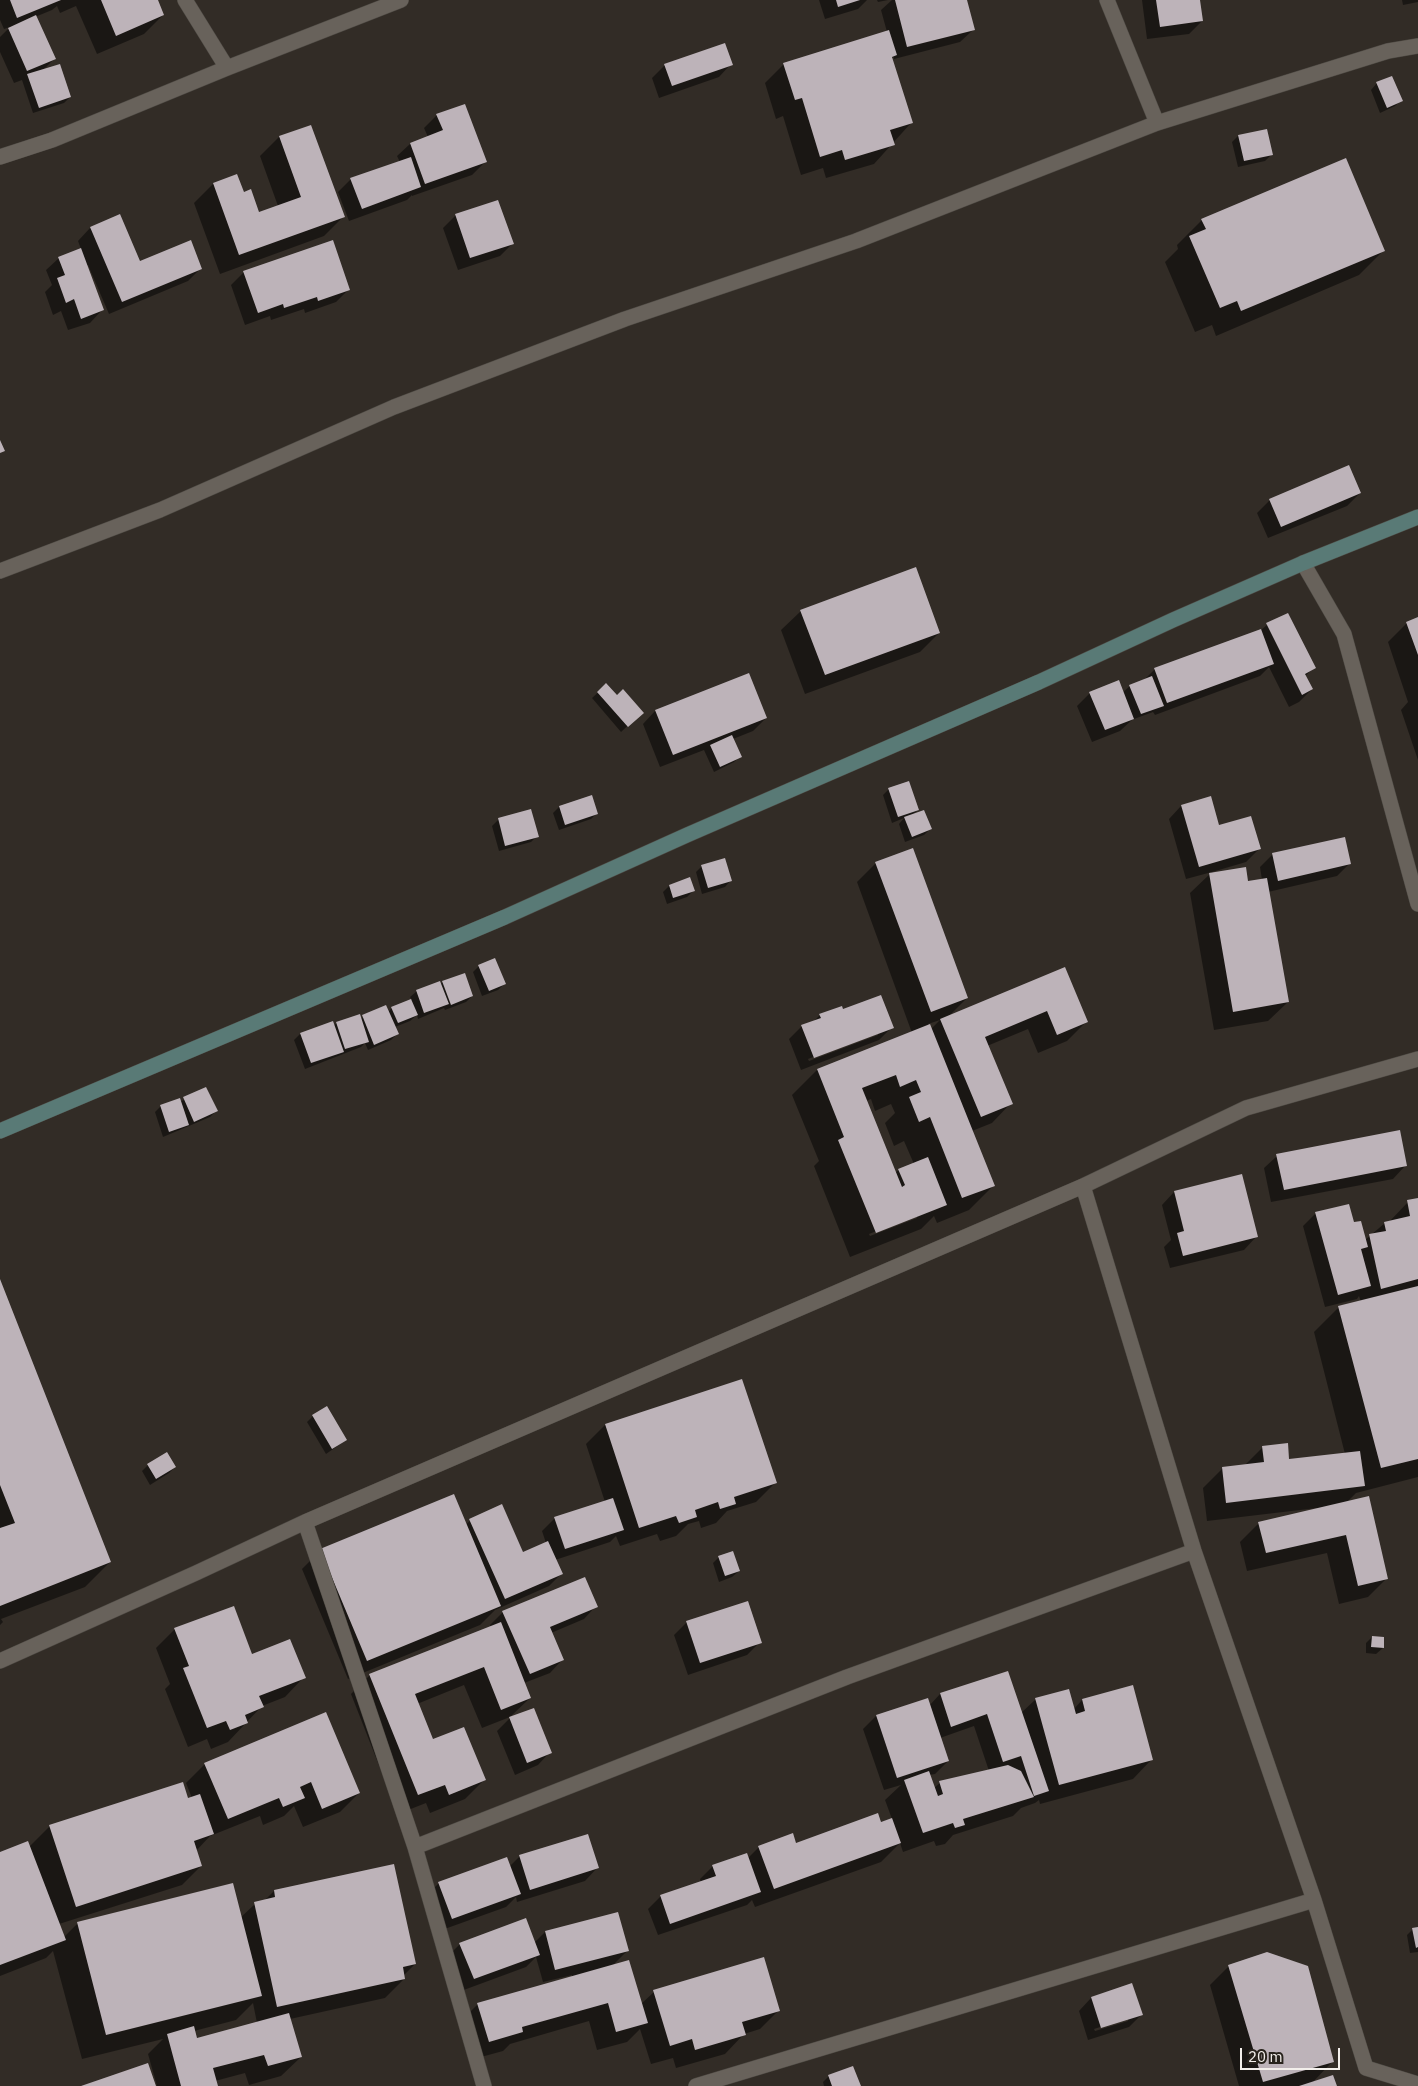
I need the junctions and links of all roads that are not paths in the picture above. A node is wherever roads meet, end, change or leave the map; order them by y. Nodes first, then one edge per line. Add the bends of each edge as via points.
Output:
1 (185, 0) edge
2 (401, 0) edge
3 (1107, 0) edge
4 (1418, 46) edge
5 (227, 68) junction
6 (1157, 123) junction
7 (0, 157) edge
8 (1418, 517) edge
9 (1303, 563) junction
10 (0, 571) edge
11 (1418, 904) edge
12 (1418, 1059) edge
13 (0, 1131) edge
14 (1083, 1186) junction
15 (305, 1522) junction
16 (1194, 1551) junction
17 (0, 1661) edge
18 (416, 1847) junction
19 (1314, 1900) junction
20 (1418, 2084) edge
21 (484, 2086) edge
22 (696, 2086) edge

1 - 5 street
2 - 5 street
3 - 6 street
4 - 6 street via 1388,51
5 - 7 street via 52,140
6 - 10 street via 856,241 625,319 403,404 160,510
8 - 9 main road
9 - 11 street via 1344,634
9 - 13 main road via 505,917
12 - 14 street via 1246,1108
14 - 15 street
14 - 16 street
15 - 17 street
15 - 18 street
16 - 18 street via 847,1677
16 - 19 street
18 - 21 street
19 - 20 street via 1366,2068
19 - 22 street

